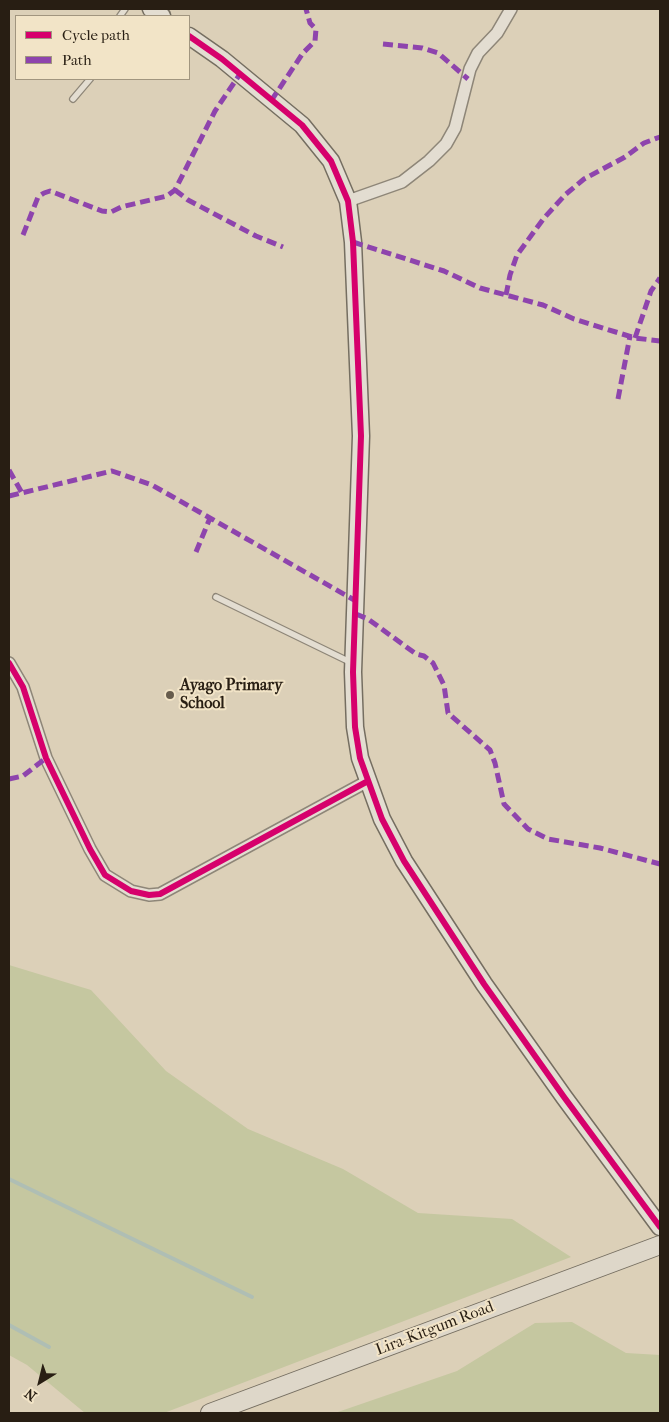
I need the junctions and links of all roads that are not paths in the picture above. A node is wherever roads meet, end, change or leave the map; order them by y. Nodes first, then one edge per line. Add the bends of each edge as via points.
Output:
1 (511, 9) edge
2 (190, 37) edge
3 (89, 80) edge
4 (73, 100) dead end
5 (348, 201) junction
6 (216, 597) dead end
7 (9, 663) edge
8 (354, 664) junction
9 (368, 781) junction
10 (660, 1227) edge
11 (660, 1245) edge
12 (210, 1413) edge

1 - 5 street via 470,69 455,128 446,144 402,182
2 - 5 street via 302,125 330,161
3 - 4 lane
5 - 8 street via 353,242 361,436
6 - 8 lane
7 - 9 street via 23,687 46,758 90,849 104,875 131,891 160,894
8 - 9 street via 355,727
9 - 10 street via 382,819 404,861 564,1097
11 - 12 main road, Lira-Kitgum Road

